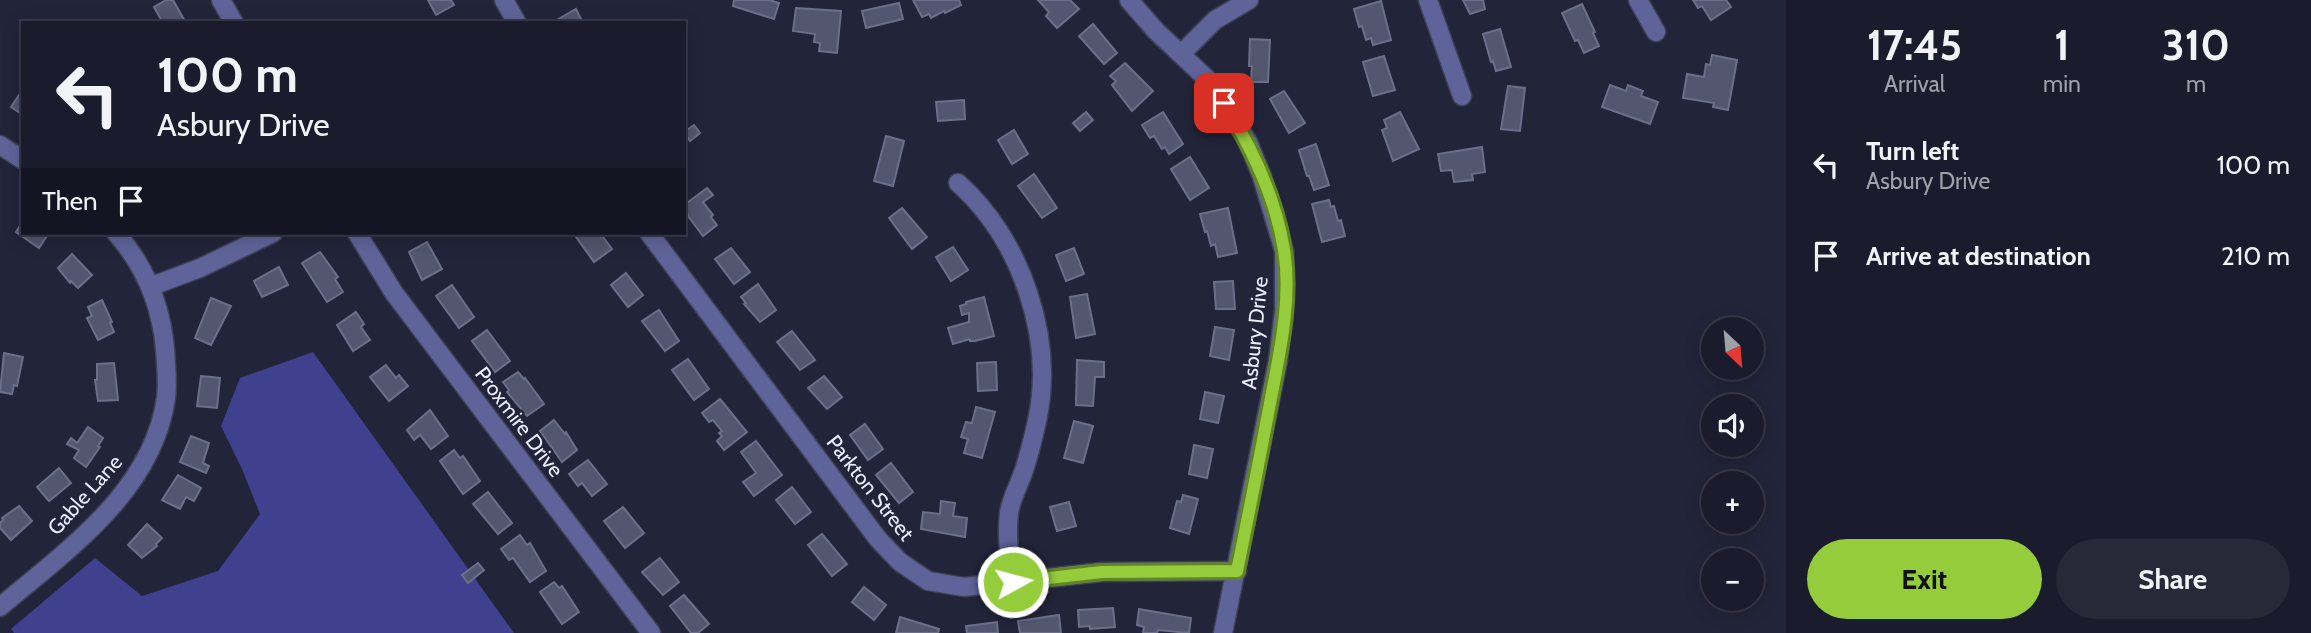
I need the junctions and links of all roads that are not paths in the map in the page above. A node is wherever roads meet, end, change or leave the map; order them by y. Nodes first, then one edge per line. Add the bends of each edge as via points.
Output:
1 (221, 0) edge
2 (504, 0) edge
3 (1129, 0) edge
4 (1249, 0) edge
5 (1428, 0) edge
6 (1638, 0) edge
7 (233, 21) edge
8 (516, 21) edge
9 (1656, 32) dead end
10 (1181, 54) junction
11 (1462, 96) dead end
12 (0, 145) edge
13 (21, 159) edge
14 (958, 183) dead end
15 (117, 235) edge
16 (269, 235) edge
17 (358, 235) edge
18 (650, 235) edge
19 (152, 286) junction
20 (1237, 571) junction
21 (1013, 582) junction
22 (0, 607) edge
23 (651, 633) edge
24 (1223, 633) edge

1 - 7 street
2 - 8 street
3 - 10 street, Asbury Drive
4 - 10 street via 1215,20
5 - 11 street
6 - 9 street
10 - 20 street, Asbury Drive via 1206,78 1248,142 1284,251 1278,360
12 - 13 street
14 - 21 street via 982,208 1009,251 1027,289 1040,344 1038,417 1009,512
15 - 19 street, Gable Lane
16 - 19 street
17 - 23 street, Proxmire Drive via 394,293
18 - 21 street, Parkton Street via 878,539 900,562 935,583 964,587
19 - 22 street, Gable Lane via 163,327 167,374 166,398 150,452 138,474 96,522
20 - 21 street, Parkton Street via 1102,572
20 - 24 street, Asbury Drive

